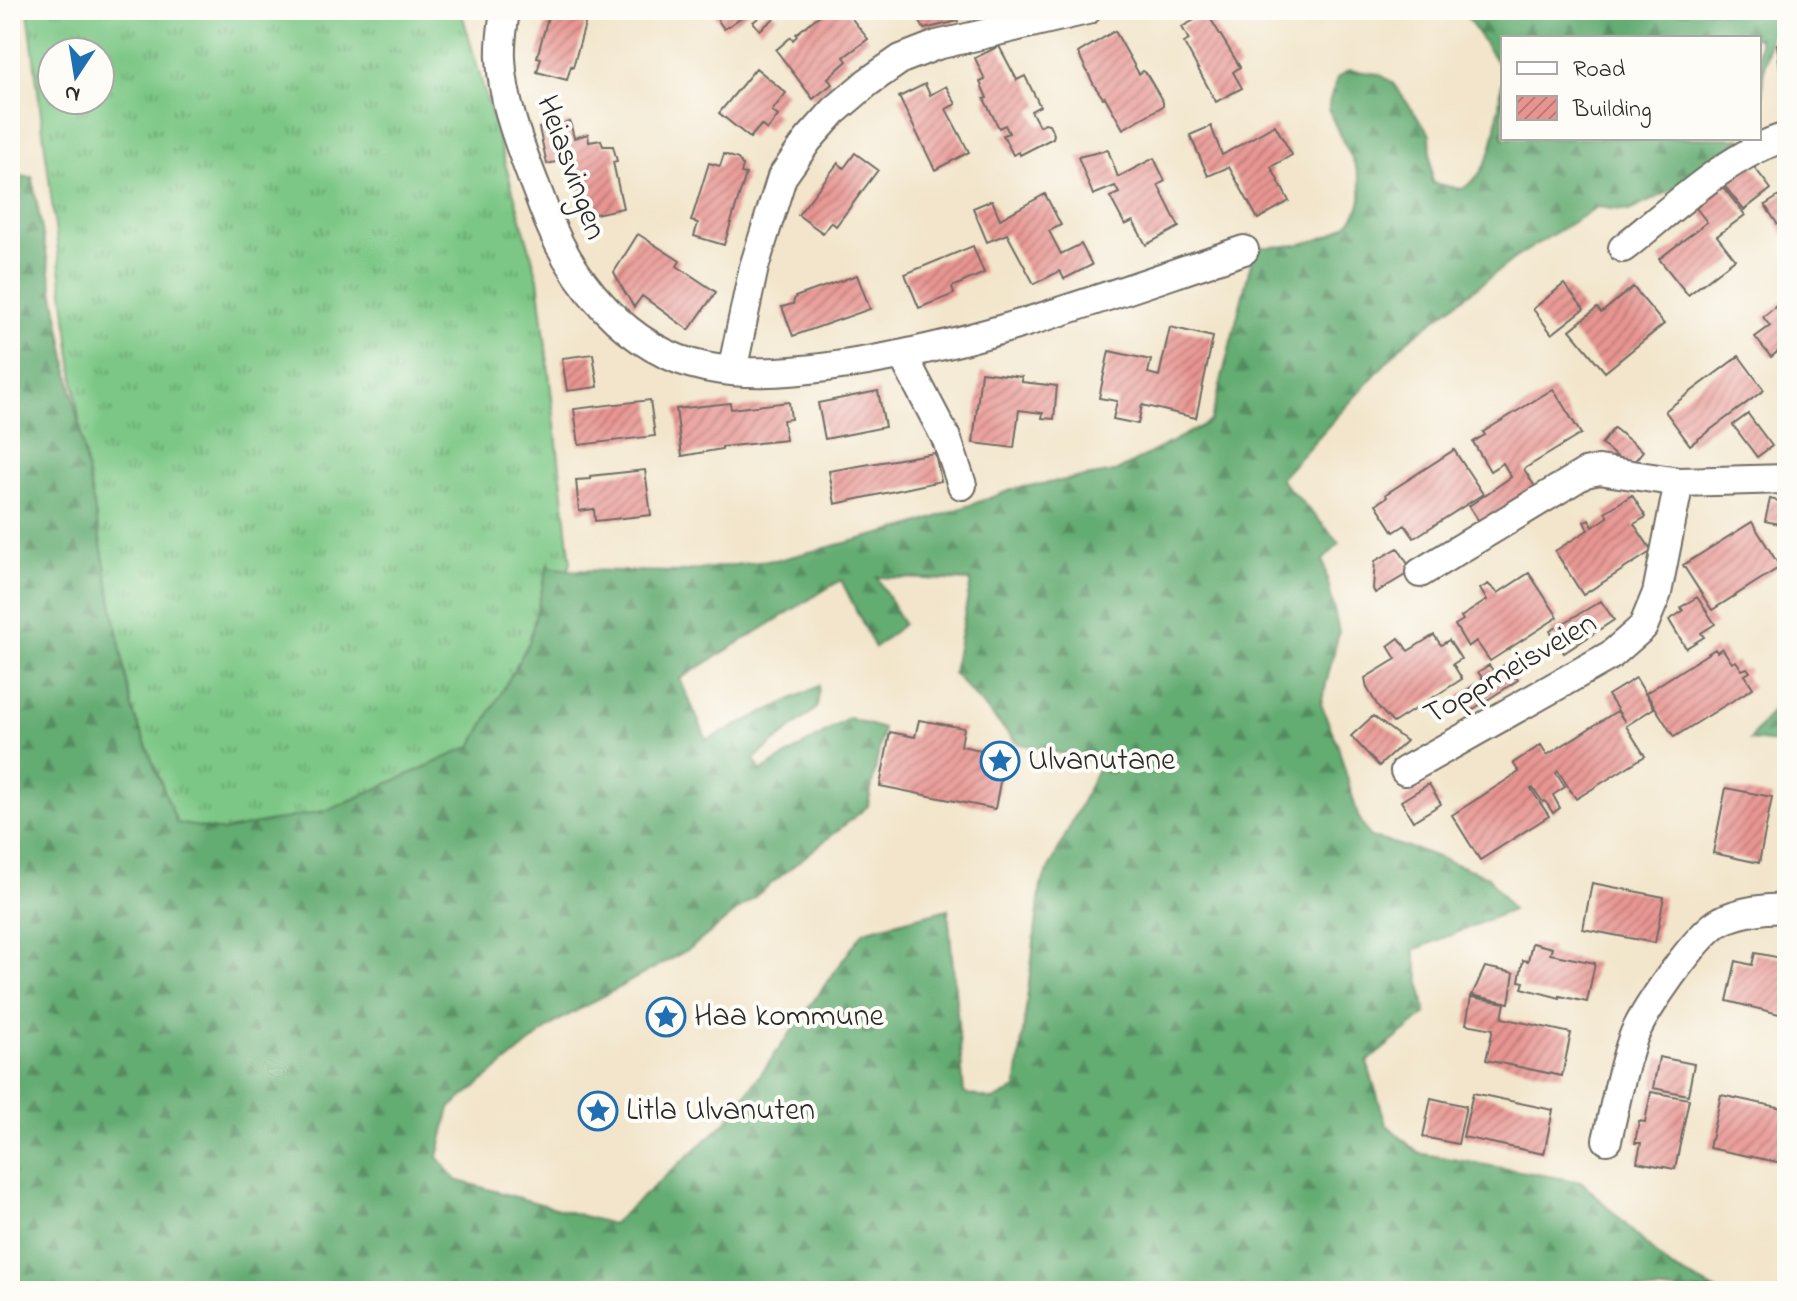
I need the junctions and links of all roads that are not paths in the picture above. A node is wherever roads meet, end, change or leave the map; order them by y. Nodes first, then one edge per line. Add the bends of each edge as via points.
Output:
1 (505, 10) edge
2 (1087, 10) edge
3 (1787, 137) edge
4 (1623, 248) dead end
5 (1244, 250) dead end
6 (903, 356) junction
7 (732, 371) junction
8 (1787, 479) edge
9 (1679, 482) junction
10 (962, 485) dead end
11 (1420, 573) dead end
12 (1405, 771) dead end
13 (1787, 909) edge
14 (1607, 1140) dead end

1 - 7 street, Heiasvingen via 501,58 512,125 566,260 604,309 646,342 679,359
2 - 7 street via 901,59 834,111 782,177 754,267
3 - 4 street via 1739,157
5 - 6 street, Heiasvingen via 1027,323
6 - 7 street, Heiasvingen via 776,373
6 - 10 street via 947,440
8 - 9 street
9 - 11 street via 1599,470 1585,473
9 - 12 street, Toppmeisveien via 1657,593 1643,627 1611,655
13 - 14 street via 1721,921 1689,952 1633,1036

